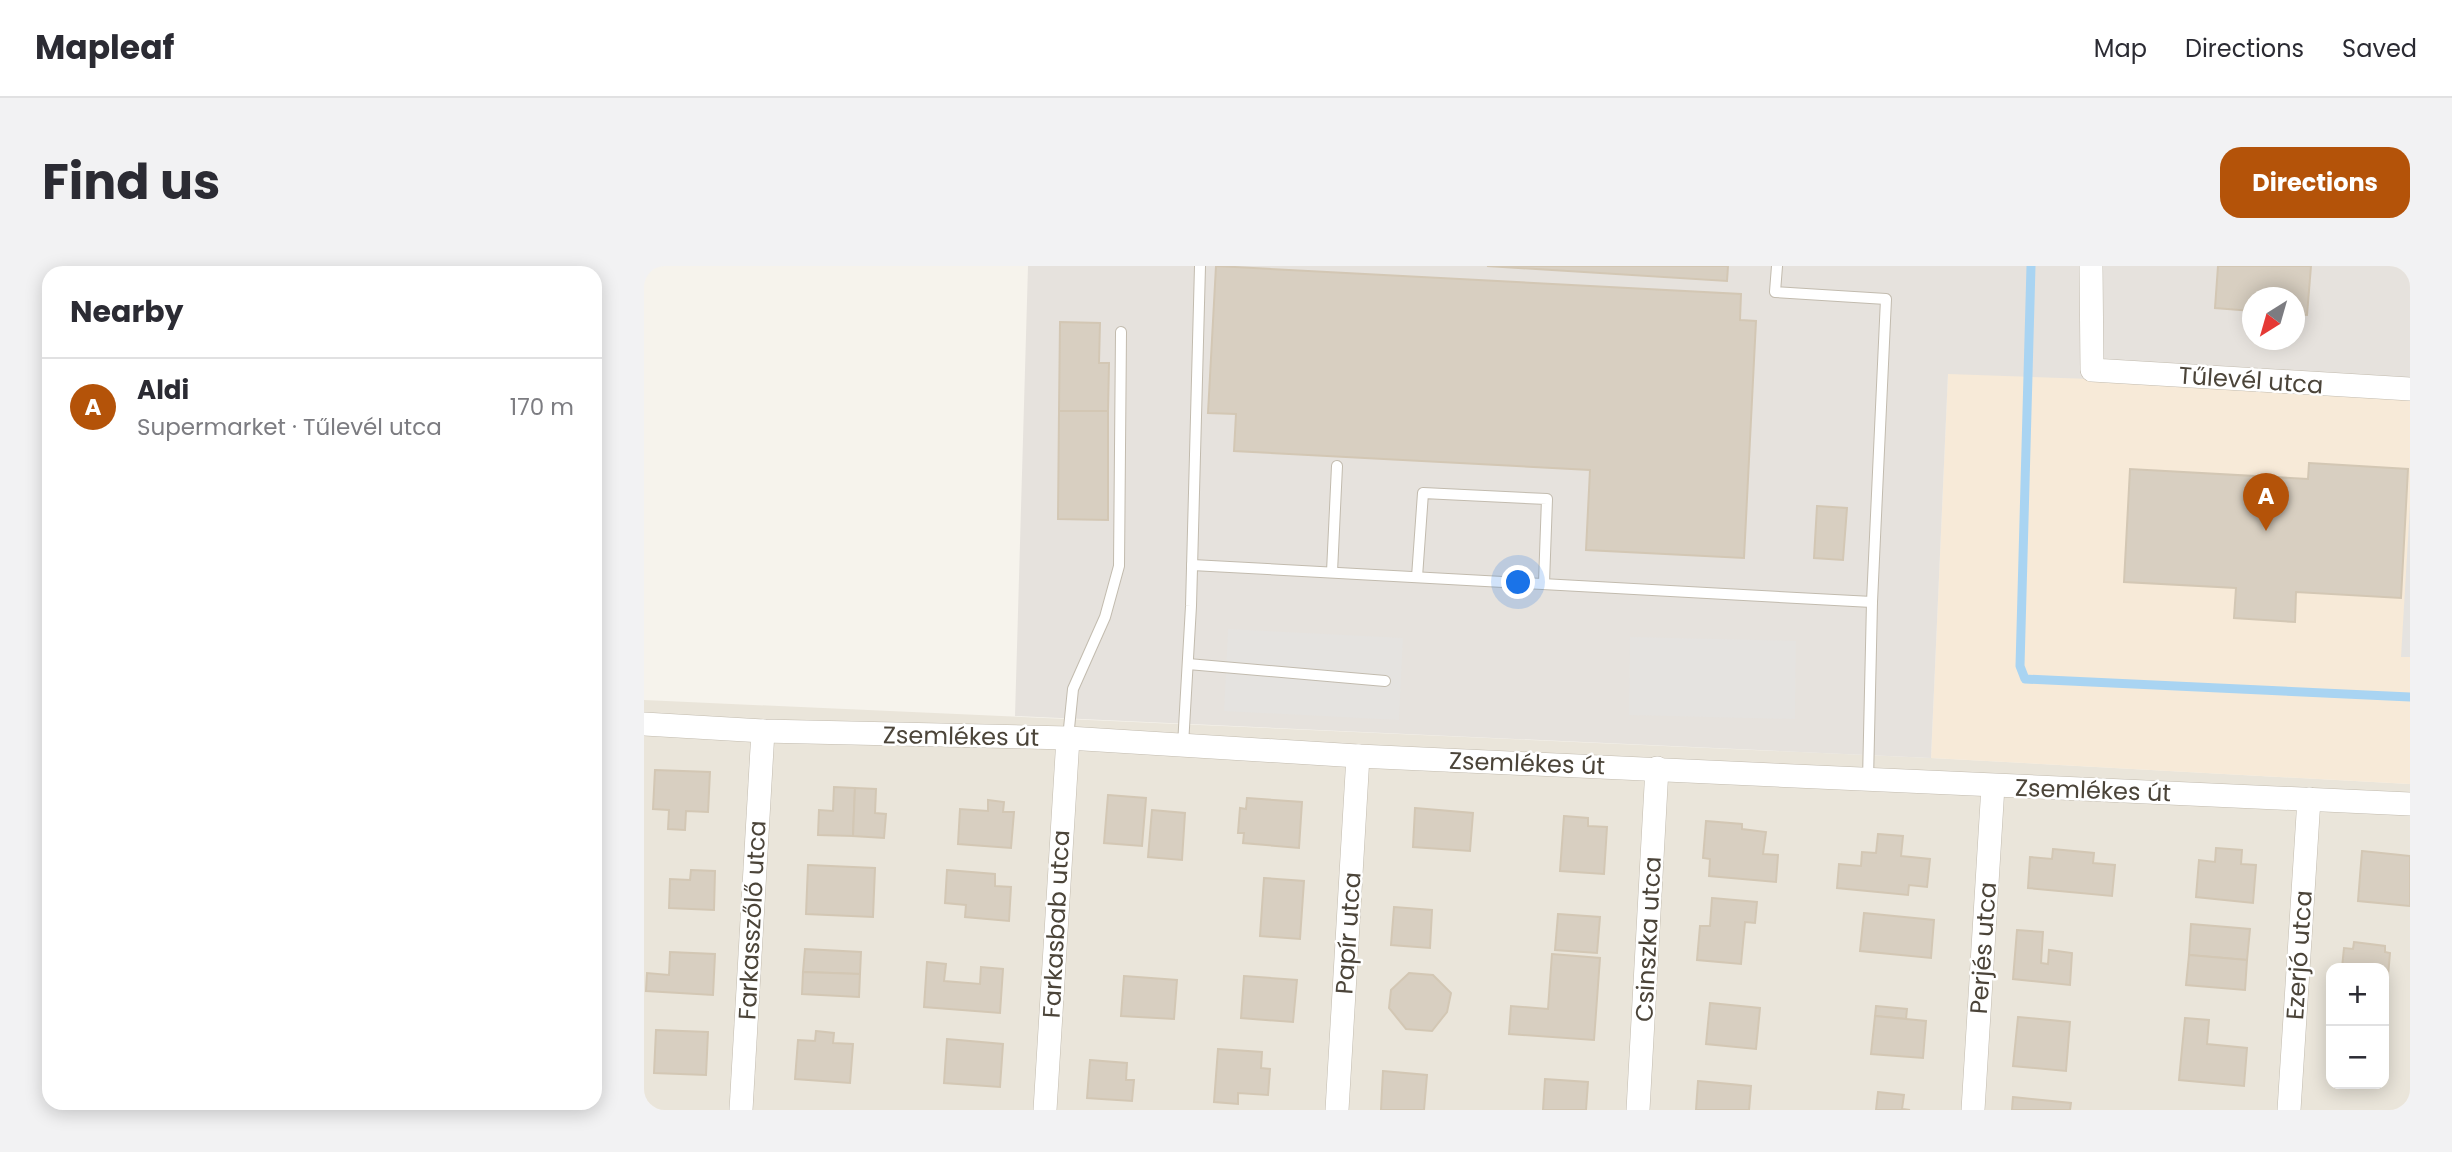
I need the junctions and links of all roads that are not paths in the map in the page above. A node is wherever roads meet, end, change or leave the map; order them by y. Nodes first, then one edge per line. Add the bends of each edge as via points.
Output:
1 (1200, 266) edge
2 (1777, 266) edge
3 (2091, 266) edge
4 (1121, 332) dead end
5 (2410, 389) edge
6 (1337, 467) dead end
7 (1192, 565) junction
8 (1332, 572) junction
9 (1417, 576) junction
10 (1544, 583) junction
11 (1871, 601) junction
12 (1188, 664) junction
13 (1385, 681) dead end
14 (644, 724) edge
15 (763, 731) junction
16 (1068, 738) junction
17 (1183, 745) junction
18 (1359, 756) junction
19 (1657, 768) junction
20 (1868, 780) junction
21 (1993, 786) junction
22 (2309, 799) junction
23 (2410, 804) edge
24 (741, 1110) edge
25 (1045, 1110) edge
26 (1337, 1110) edge
27 (1638, 1110) edge
28 (1973, 1110) edge
29 (2289, 1110) edge

1 - 7 lane
2 - 11 lane via 1775,292 1886,299
3 - 5 street, Tűlevél utca via 2092,370
4 - 16 lane via 1119,566 1105,617 1073,689
6 - 8 lane
7 - 8 lane
7 - 12 lane
8 - 9 lane
9 - 10 lane
9 - 10 lane via 1423,493 1547,499
10 - 11 lane
11 - 20 lane
12 - 13 lane
12 - 17 lane
14 - 15 street, Zsemlékes út
15 - 16 street, Zsemlékes út
15 - 24 street, Farkasszőlő utca
16 - 17 street, Zsemlékes út
16 - 25 street, Farkasbab utca
17 - 18 street, Zsemlékes út
18 - 19 street, Zsemlékes út
18 - 26 street, Papír utca
19 - 20 street, Zsemlékes út
19 - 27 street, Csinszka utca
20 - 21 street, Zsemlékes út
21 - 22 street, Zsemlékes út
21 - 28 street, Perjés utca
22 - 23 street, Zsemlékes út
22 - 29 street, Ezerjó utca

